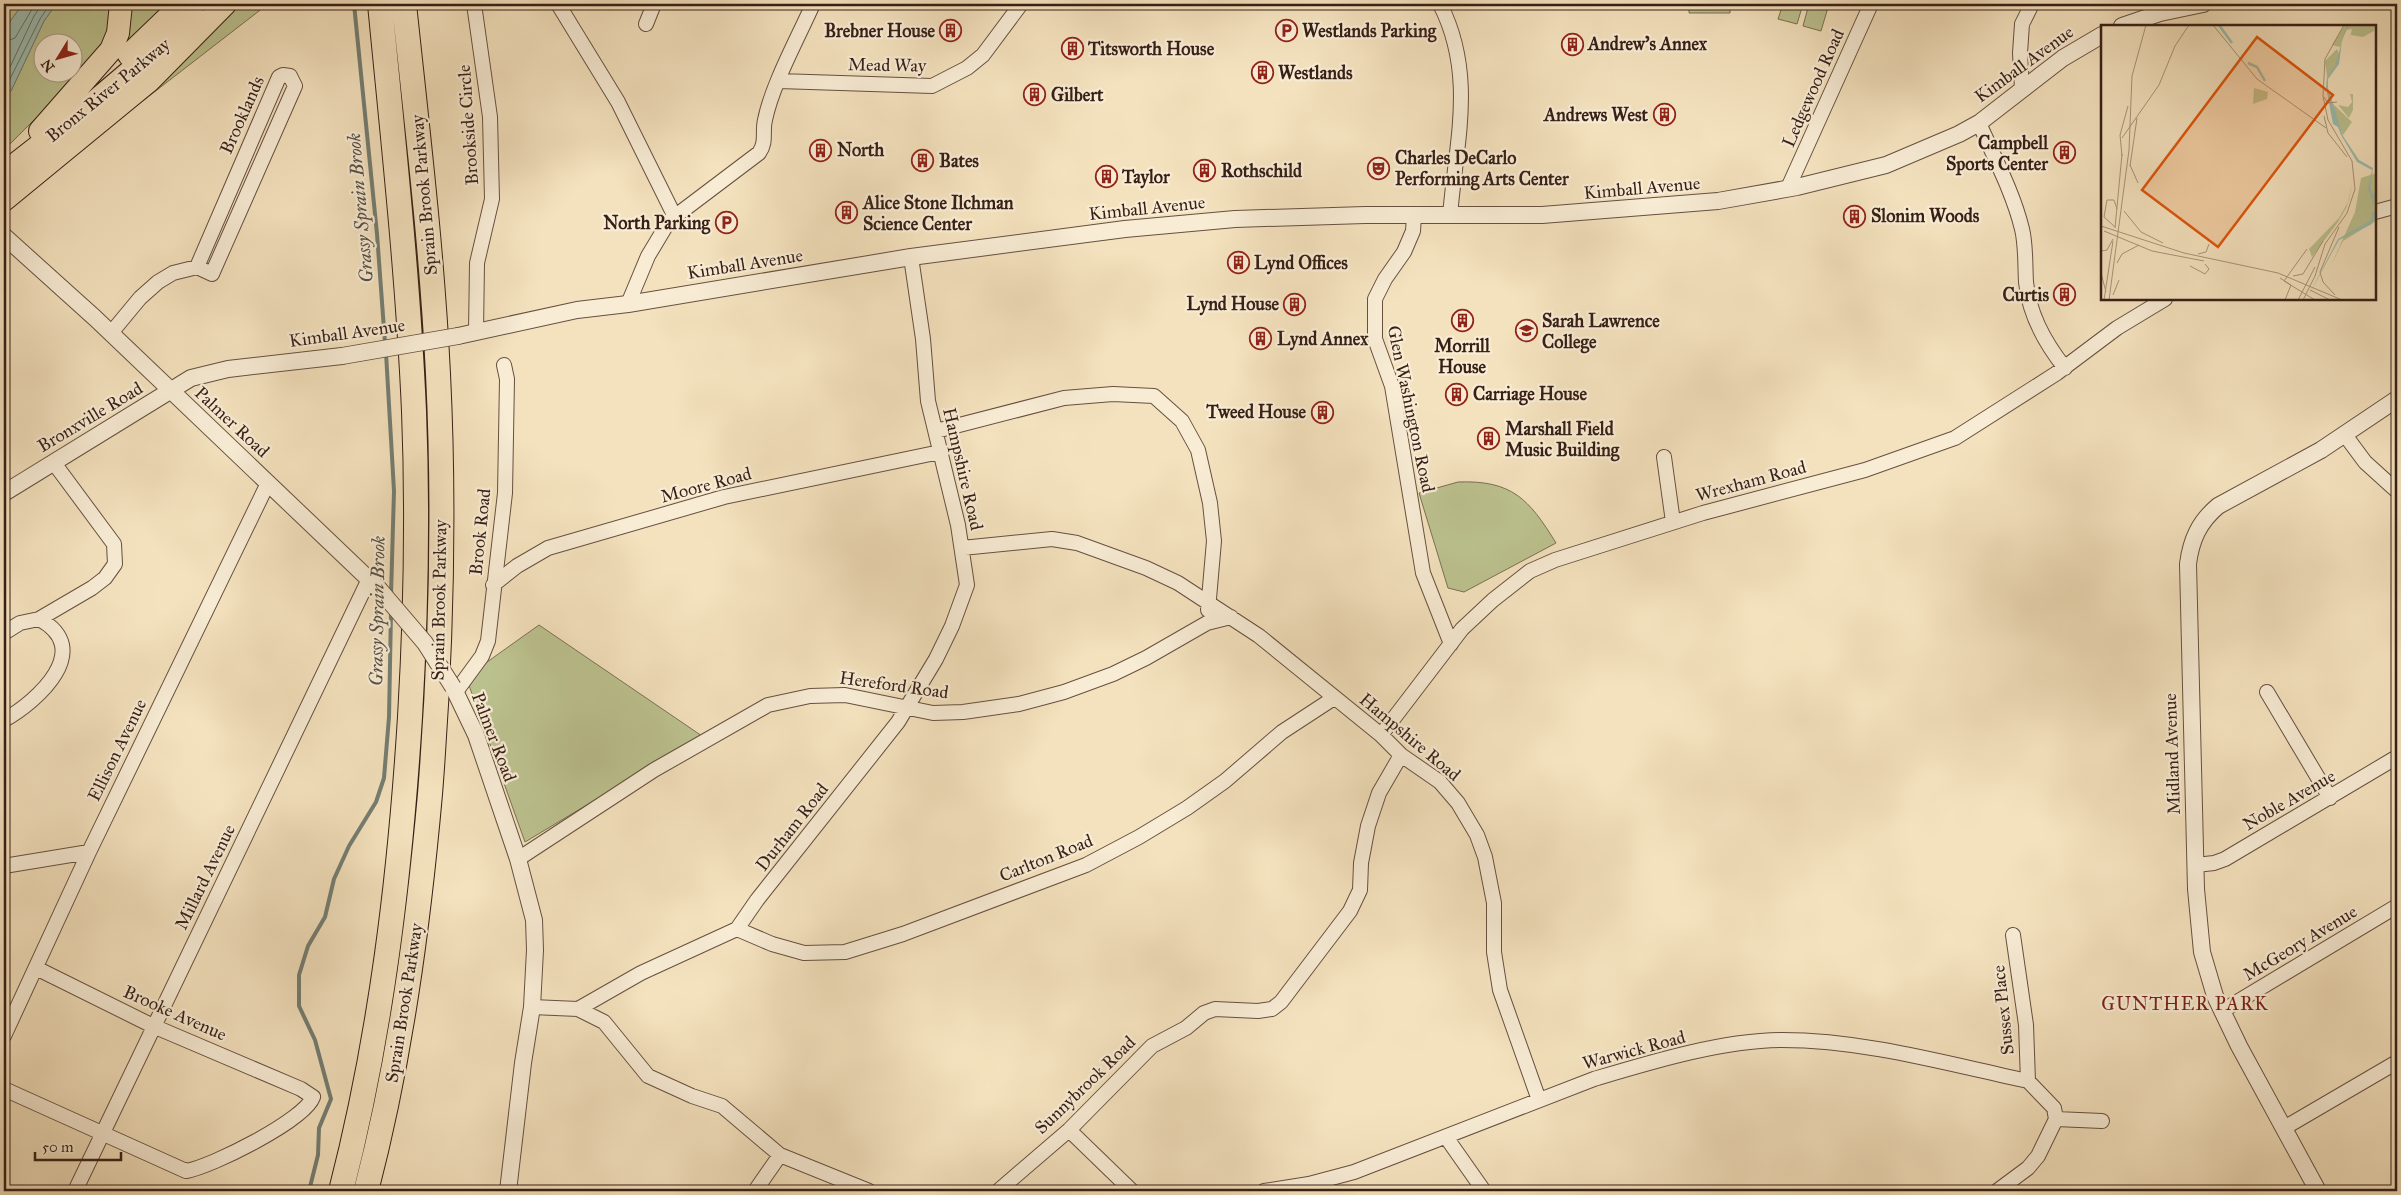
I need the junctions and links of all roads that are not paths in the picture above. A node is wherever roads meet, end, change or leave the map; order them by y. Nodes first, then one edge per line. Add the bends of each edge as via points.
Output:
1 (121, 4) edge
2 (182, 4) edge
3 (210, 4) edge
4 (224, 4) edge
5 (380, 4) edge
6 (404, 4) edge
7 (474, 4) edge
8 (558, 4) edge
9 (654, 4) edge
10 (813, 4) edge
11 (1021, 4) edge
12 (1440, 4) edge
13 (1871, 4) edge
14 (2032, 4) edge
15 (2203, 4) edge
16 (646, 24) dead end
17 (2125, 25) edge
18 (2101, 36) edge
19 (779, 81) junction
20 (2022, 89) junction
21 (1979, 123) junction
22 (40, 131) junction
23 (4, 159) edge
24 (4, 173) edge
25 (1788, 188) junction
26 (227, 196) junction
27 (4, 200) edge
28 (244, 204) junction
29 (2397, 206) edge
30 (2376, 212) edge
31 (1414, 215) junction
32 (1450, 216) junction
33 (675, 217) junction
34 (4, 236) edge
35 (910, 257) junction
36 (197, 267) junction
37 (2163, 300) edge
38 (628, 304) junction
39 (476, 332) junction
40 (110, 333) junction
41 (504, 365) dead end
42 (2065, 368) junction
43 (171, 391) junction
44 (2397, 399) edge
45 (936, 431) junction
46 (2345, 435) junction
47 (940, 452) junction
48 (1664, 457) dead end
49 (54, 463) junction
50 (268, 483) junction
51 (2397, 491) edge
52 (4, 493) edge
53 (1673, 522) junction
54 (962, 548) junction
55 (374, 584) junction
56 (493, 585) junction
57 (1209, 603) junction
58 (1231, 618) junction
59 (39, 619) junction
60 (1207, 623) junction
61 (4, 633) edge
62 (1451, 644) junction
63 (454, 690) junction
64 (2267, 692) dead end
65 (1334, 698) junction
66 (906, 708) junction
67 (4, 720) edge
68 (1381, 735) junction
69 (1401, 755) junction
70 (2397, 756) edge
71 (2330, 798) junction
72 (89, 852) junction
73 (518, 859) junction
74 (2196, 865) junction
75 (4, 866) edge
76 (2397, 906) edge
77 (747, 917) junction
78 (737, 929) junction
79 (2013, 934) dead end
80 (755, 936) junction
81 (36, 968) junction
82 (532, 1007) junction
83 (578, 1009) junction
84 (2222, 1011) junction
85 (153, 1026) junction
86 (4, 1036) edge
87 (2397, 1062) edge
88 (2028, 1081) junction
89 (4, 1088) edge
90 (1539, 1100) junction
91 (2056, 1119) junction
92 (2102, 1121) dead end
93 (2284, 1128) junction
94 (1069, 1130) junction
95 (101, 1134) junction
96 (1446, 1138) junction
97 (780, 1155) junction
98 (75, 1191) edge
99 (341, 1191) edge
100 (366, 1191) edge
101 (508, 1191) edge
102 (756, 1191) edge
103 (869, 1191) edge
104 (998, 1191) edge
105 (1132, 1191) edge
106 (1264, 1191) edge
107 (1484, 1191) edge
108 (1997, 1191) edge
109 (2318, 1191) edge

1 - 22 highway via 119,28 111,50
2 - 22 highway, Bronx River Parkway via 106,76
3 - 24 highway, Bronx River Parkway via 86,109
4 - 27 highway via 150,81
5 - 99 highway, Sprain Brook Parkway via 412,372 416,540 414,624 405,792 392,917 367,1075
6 - 100 highway, Sprain Brook Parkway via 422,167 438,374 442,543 440,635 418,920 399,1045
7 - 39 street, Brookside Circle via 490,116 492,199 477,263
8 - 33 street via 618,102
9 - 16 street
10 - 19 street
11 - 19 street, Mead Way via 983,55 967,68 932,86
12 - 32 street via 1462,79 1462,110
13 - 25 street, Ledgewood Road
14 - 20 street via 2022,24
15 - 17 street
18 - 20 street, Kimball Avenue via 2062,58
19 - 33 street via 764,120 764,146 759,153
20 - 21 street, Kimball Avenue
21 - 25 street, Kimball Avenue via 1886,165
21 - 42 street via 2006,182 2022,229 2027,285 2036,321
22 - 23 highway, Bronx River Parkway
25 - 32 street, Kimball Avenue via 1718,201 1604,212
26 - 28 street
26 - 28 street, Brooklands via 278,77 290,76 295,86
26 - 36 street, Brooklands
28 - 36 street, Brooklands via 212,274
29 - 30 street
31 - 32 street, Kimball Avenue
31 - 35 street, Kimball Avenue via 1226,220 1125,229
31 - 62 street, Glen Washington Road via 1413,231 1404,252 1375,299 1375,339 1392,386 1423,573
33 - 38 street via 669,221 648,256
34 - 40 street, Palmer Road
35 - 38 street, Kimball Avenue
35 - 45 street, Hampshire Road via 923,339 928,402
36 - 40 street via 174,273 158,282
37 - 42 street, Wrexham Road via 2117,328
38 - 39 street, Kimball Avenue via 577,310
39 - 43 street, Kimball Avenue, bridge via 342,356 228,369 191,378
40 - 43 street, Palmer Road
41 - 56 street, Brook Road via 507,379 505,493
42 - 53 street, Wrexham Road via 1955,438 1923,451
43 - 49 street, Bronxville Road
43 - 50 street, Palmer Road
44 - 46 street, Midland Avenue
45 - 47 street, Hampshire Road
45 - 57 street via 1064,398 1113,394 1154,396 1182,421 1198,450 1210,503 1214,541
46 - 51 street via 2365,462
46 - 74 street, Midland Avenue via 2229,498 2206,517 2194,536 2187,587
47 - 54 street, Hampshire Road
47 - 56 street, Moore Road via 724,497 548,548
48 - 53 street
49 - 52 street, Bronxville Road
49 - 59 street via 114,544 115,564 92,588
50 - 55 street, Palmer Road
50 - 72 street, Ellison Avenue
53 - 62 street, Wrexham Road via 1530,571 1462,628
54 - 57 street, Hampshire Road via 1052,539 1076,543 1146,568
54 - 66 street, Durham Road via 967,585 940,651
55 - 63 street, Palmer Road, bridge via 425,644
55 - 85 street, Millard Avenue
56 - 63 street, Brook Road via 488,641 482,656
57 - 58 street, Hampshire Road
57 - 60 street
58 - 60 street, Hereford Road
58 - 65 street, Hampshire Road via 1259,636
59 - 61 street via 20,623
59 - 67 street via 52,626 58,634 63,646 60,661 53,679 38,696
60 - 66 street, Hereford Road via 1138,662 1064,692 1019,704 963,712 932,713
62 - 68 street, Wrexham Road
63 - 73 street, Palmer Road via 476,735
64 - 71 street
65 - 68 street, Hampshire Road
65 - 80 street, Carlton Road via 1282,732 1225,781 1187,808 1086,865 904,934 845,952 804,953
66 - 73 street, Hereford Road via 845,695 810,696 768,705 654,770
66 - 77 street, Durham Road
68 - 69 street, Hampshire Road
69 - 90 street, Hampshire Road via 1440,782 1458,803 1477,835 1494,903 1494,952 1500,990
69 - 94 street, Sunnybrook Road via 1379,793 1368,826 1360,890 1350,911 1281,1002 1258,1011 1215,1009 1204,1013 1186,1028 1152,1046
70 - 71 street, Noble Avenue
71 - 74 street, Noble Avenue via 2220,861
72 - 75 street
72 - 81 street, Ellison Avenue
73 - 82 street, Palmer Road via 534,920
74 - 84 street, Midland Avenue via 2202,952
76 - 84 street, McGeory Avenue
77 - 78 street, Durham Road
77 - 80 street
78 - 80 street, Carlton Road
78 - 83 street, Durham Road via 640,973
79 - 88 street, Sussex Place via 2026,1025
81 - 85 street, Brooke Avenue
81 - 86 street, Ellison Avenue
82 - 83 street
82 - 101 street, Palmer Road
83 - 97 street via 604,1022 648,1076 722,1106
84 - 93 street, Midland Avenue
85 - 95 street, Millard Avenue
85 - 95 street, Brooke Avenue via 301,1089 313,1098 311,1104 300,1115 200,1169 186,1171
87 - 93 street
88 - 90 street, Warwick Road via 1875,1049 1782,1040 1749,1042 1640,1066
88 - 91 street via 2054,1108
89 - 95 street
90 - 96 street, Warwick Road
91 - 92 street
91 - 108 street via 2038,1156 2028,1168
93 - 109 street, Midland Avenue
94 - 104 street, Sunnybrook Road
94 - 105 street
95 - 98 street, Millard Avenue
96 - 106 street, Warwick Road via 1354,1172
96 - 107 street
97 - 102 street
97 - 103 street

